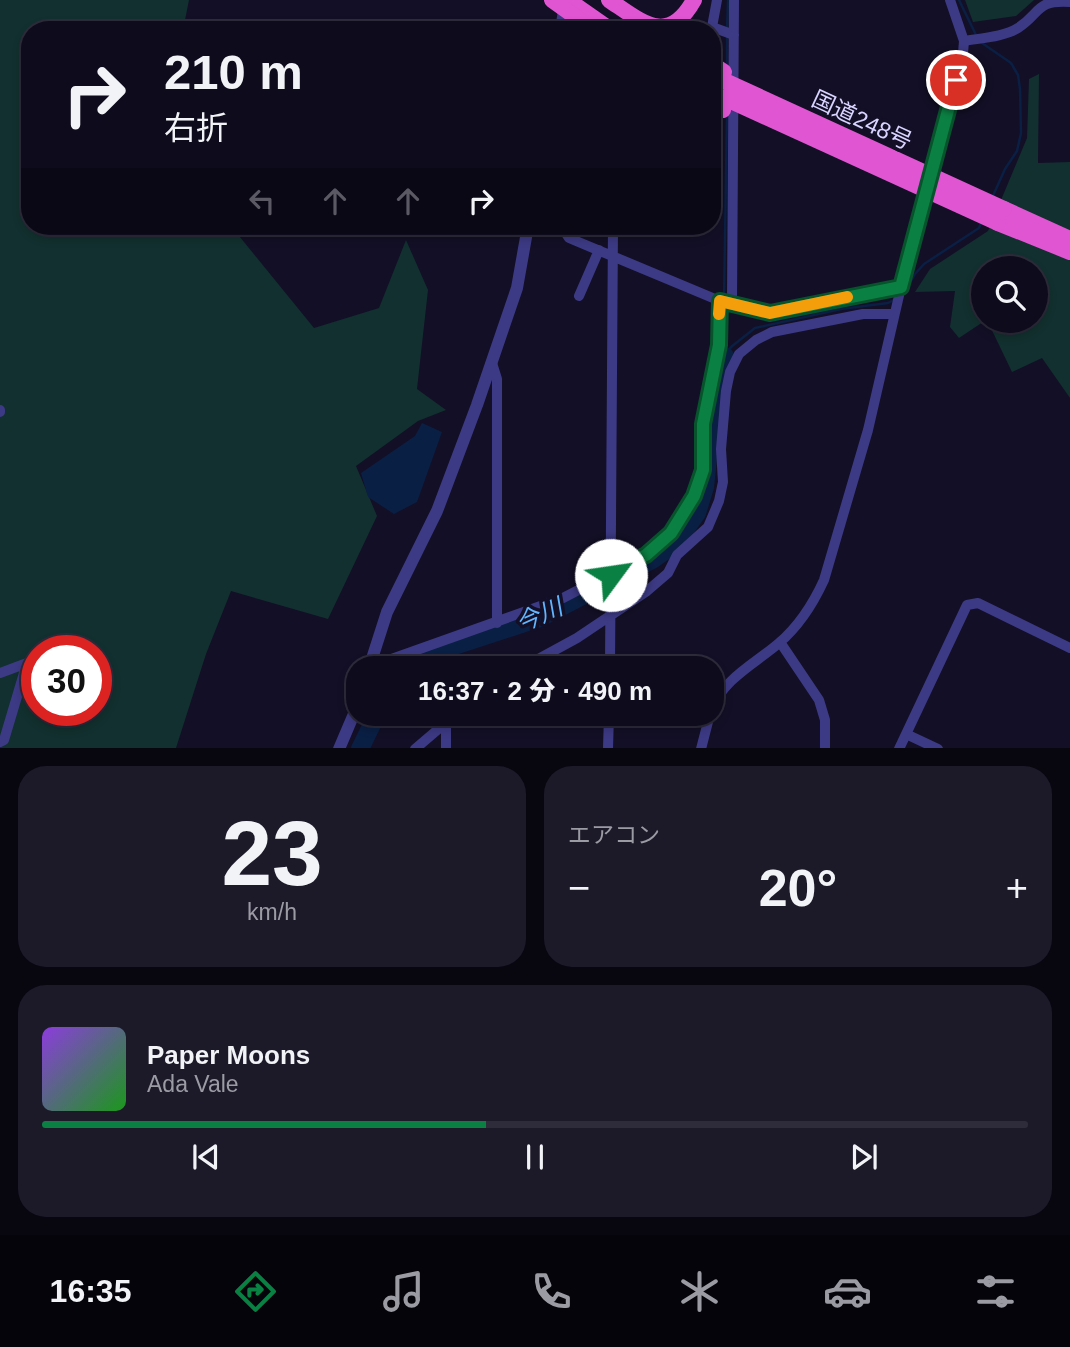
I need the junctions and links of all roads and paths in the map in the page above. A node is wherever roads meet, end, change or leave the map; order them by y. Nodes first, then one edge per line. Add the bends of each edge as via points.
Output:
1 (552, 0) edge
2 (566, 0) edge
3 (609, 0) edge
4 (695, 0) edge
5 (717, 0) edge
6 (734, 0) edge
7 (950, 0) edge
8 (1070, 2) edge
9 (588, 5) edge
10 (562, 21) edge
11 (581, 21) edge
12 (603, 21) edge
13 (622, 21) edge
14 (640, 21) edge
15 (679, 21) edge
16 (693, 21) edge
17 (713, 21) edge
18 (721, 30) edge
19 (734, 35) junction
20 (968, 40) junction
21 (721, 87) edge
22 (721, 89) edge
23 (1001, 216) junction
24 (526, 235) edge
25 (567, 235) edge
26 (614, 235) edge
27 (1070, 239) edge
28 (599, 250) junction
29 (1070, 252) edge
30 (613, 256) junction
31 (901, 287) junction
32 (579, 296) dead end
33 (720, 301) junction
34 (732, 303) junction
35 (894, 314) junction
36 (492, 363) junction
37 (611, 574) junction
38 (611, 615) junction
39 (497, 623) junction
40 (780, 642) junction
41 (1070, 648) edge
42 (373, 656) edge
43 (403, 656) edge
44 (544, 656) edge
45 (610, 656) edge
46 (0, 673) edge
47 (724, 689) edge
48 (349, 726) edge
49 (441, 726) edge
50 (446, 726) edge
51 (609, 726) edge
52 (707, 726) edge
53 (906, 734) junction
54 (1, 743) edge
55 (339, 748) edge
56 (415, 748) edge
57 (446, 748) edge
58 (608, 748) edge
59 (701, 748) edge
60 (825, 748) edge
61 (899, 748) edge
62 (938, 748) edge

1 - 11 highway, bridge
2 - 9 highway
2 - 10 street
3 - 14 highway
4 - 15 highway
4 - 16 highway
5 - 17 street
6 - 19 street
7 - 20 street
8 - 20 street via 1043,5 1018,28
9 - 12 highway
9 - 13 highway
18 - 19 street
19 - 34 street
20 - 31 street
21 - 23 highway, 国道248号, bridge via 749,92
22 - 23 highway, 国道248号, bridge via 780,135
23 - 27 highway, 国道248号
23 - 29 highway, 国道248号
24 - 36 street via 517,288
25 - 28 street
26 - 30 street
28 - 30 street
28 - 32 street
30 - 33 street
30 - 37 street
31 - 34 street via 770,313
31 - 35 street
33 - 34 street
33 - 37 street via 719,345 703,424 703,470 694,496 671,533 646,555
35 - 38 street via 863,314 772,332 739,354 726,391 723,482 708,527 677,555 668,573
35 - 40 street via 868,430 824,580 799,622
36 - 39 street via 498,379
36 - 42 street via 437,511 387,612
37 - 38 street
37 - 39 street via 553,603
38 - 44 street
38 - 45 street
39 - 43 street
40 - 47 street
40 - 60 street via 819,700
41 - 53 street via 978,603 967,605
46 - 54 street via 27,663
48 - 55 street
49 - 56 street
50 - 57 street
51 - 58 street
52 - 59 street
53 - 61 street
53 - 62 street

